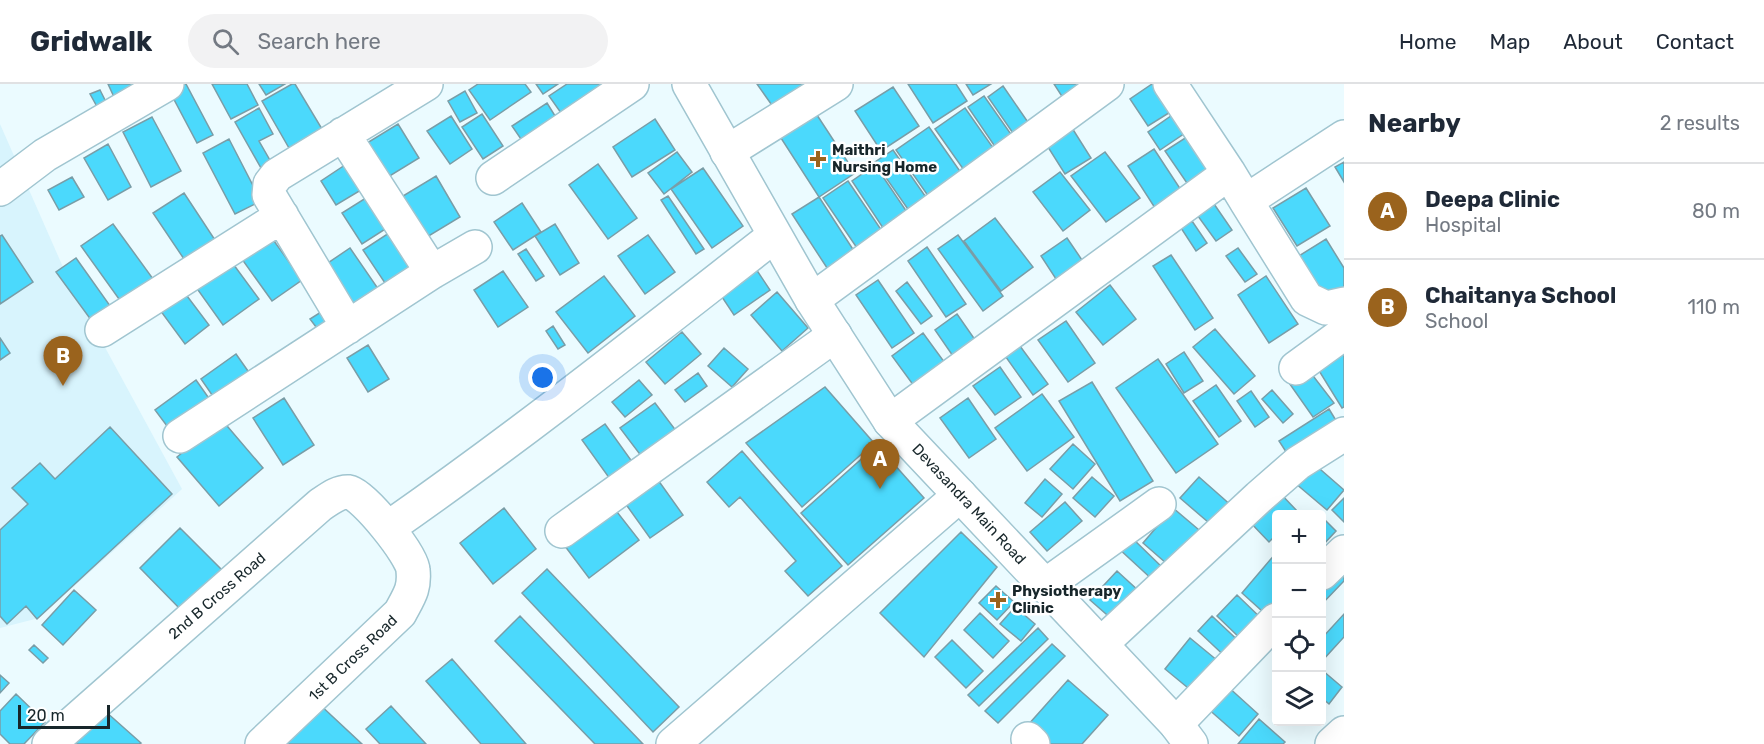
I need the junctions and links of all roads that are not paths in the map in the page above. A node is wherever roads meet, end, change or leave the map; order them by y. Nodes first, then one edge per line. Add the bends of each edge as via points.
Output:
1 (167, 84) edge
2 (426, 84) edge
3 (632, 84) edge
4 (689, 84) edge
5 (836, 84) edge
6 (1107, 84) edge
7 (1170, 84) edge
8 (344, 134) junction
9 (1344, 137) edge
10 (727, 153) junction
11 (1229, 173) junction
12 (493, 178) dead end
13 (7, 184) edge
14 (1246, 201) junction
15 (282, 216) junction
16 (774, 236) junction
17 (475, 247) dead end
18 (432, 272) junction
19 (812, 300) junction
20 (1340, 319) edge
21 (348, 327) junction
22 (102, 330) dead end
23 (835, 335) junction
24 (1296, 368) dead end
25 (890, 421) junction
26 (1344, 434) edge
27 (180, 436) dead end
28 (960, 495) junction
29 (1160, 504) dead end
30 (388, 528) junction
31 (562, 531) dead end
32 (1344, 552) edge
33 (1326, 569) edge
34 (1046, 585) junction
35 (1272, 625) edge
36 (1101, 644) junction
37 (1344, 733) edge
38 (1184, 734) edge
39 (49, 744) edge
40 (262, 744) edge
41 (673, 744) edge
42 (1332, 744) edge

1 - 13 street via 45,155
2 - 8 street
3 - 12 street
4 - 10 street, Devasandra Main Road
5 - 10 street
6 - 19 street
7 - 11 street
8 - 15 street via 277,175 270,184 269,195
8 - 18 street
9 - 14 street
10 - 16 street, Devasandra Main Road
11 - 14 street
11 - 25 street
14 - 20 street via 1307,299
15 - 21 street
15 - 22 street
16 - 19 street, Devasandra Main Road
16 - 30 street
17 - 18 street
18 - 21 street
19 - 23 street, Devasandra Main Road
20 - 24 street
21 - 27 street
23 - 25 street, Devasandra Main Road
23 - 31 street
25 - 28 street, Devasandra Main Road
26 - 36 street via 1299,463
28 - 34 street, Devasandra Main Road
28 - 41 street
29 - 34 street
30 - 39 street, 2nd B Cross Road via 359,496 349,492 320,505
30 - 40 street, 1st B Cross Road via 413,566 413,588 400,613
32 - 33 street
34 - 36 street, Devasandra Main Road
35 - 38 street
36 - 38 street, Devasandra Main Road
37 - 42 street

